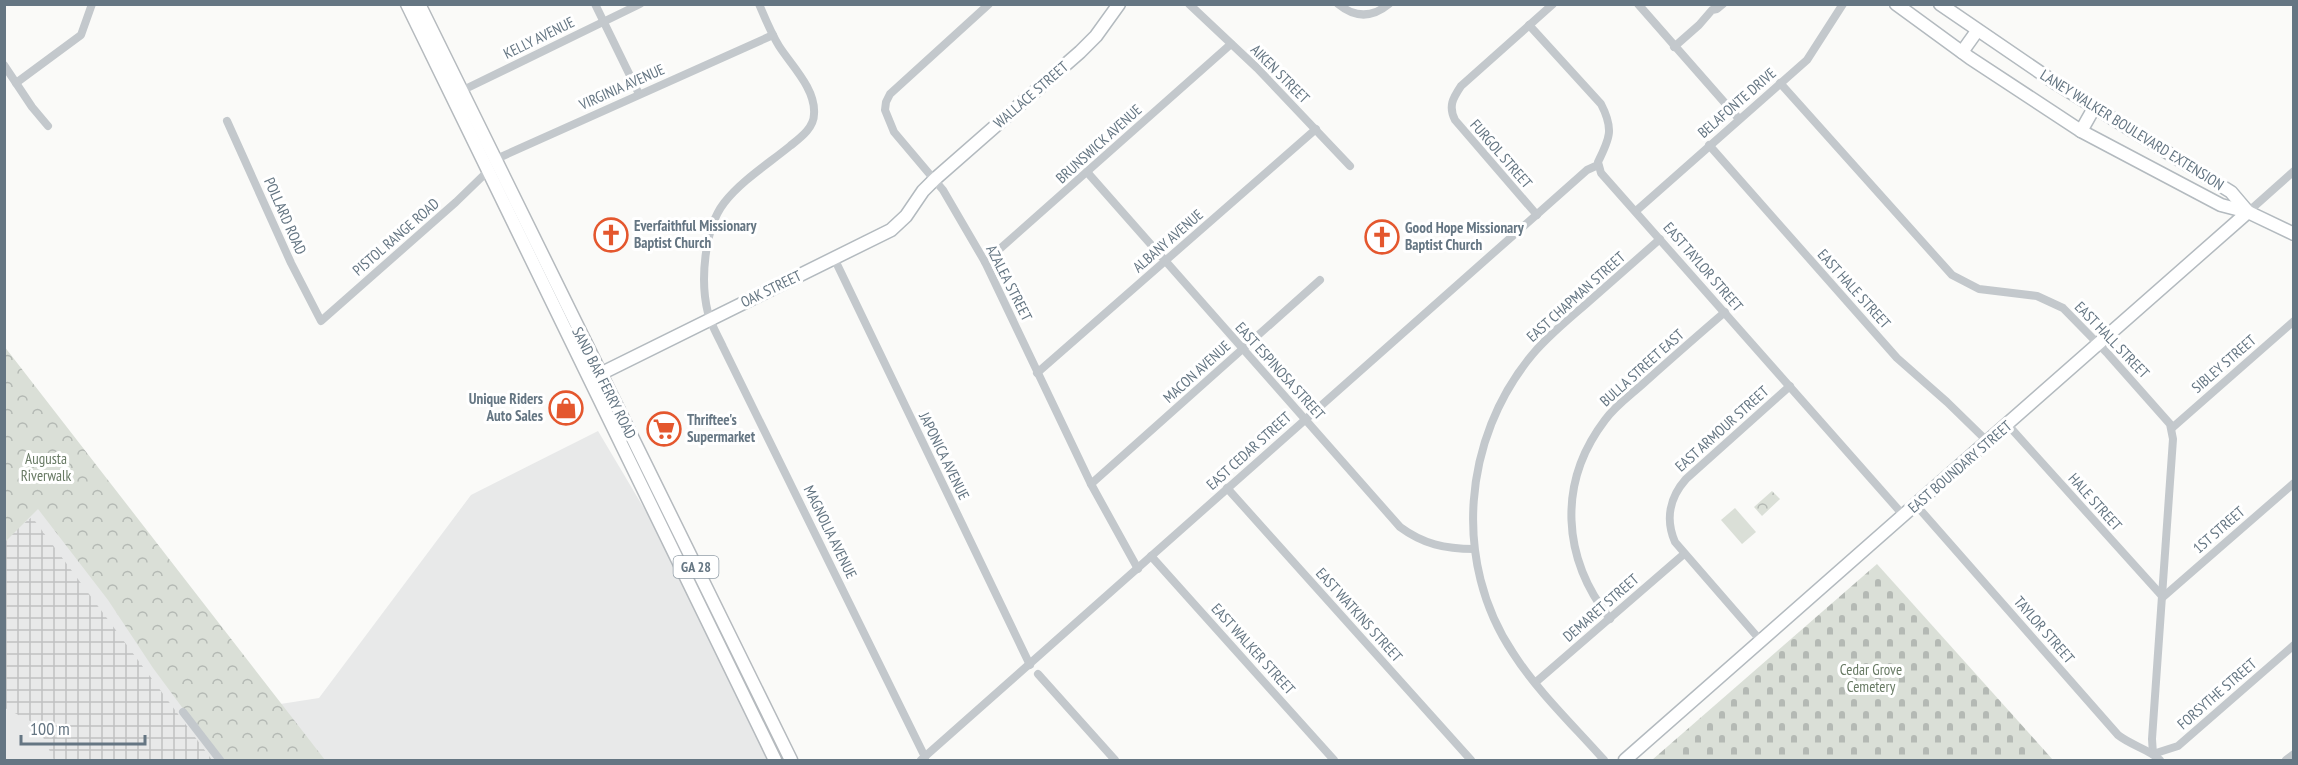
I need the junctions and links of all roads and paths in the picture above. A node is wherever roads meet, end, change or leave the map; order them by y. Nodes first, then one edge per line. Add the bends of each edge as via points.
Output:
1 (92, 4) edge
2 (407, 4) edge
3 (419, 4) edge
4 (595, 4) edge
5 (640, 4) edge
6 (759, 4) edge
7 (989, 4) edge
8 (1119, 4) edge
9 (1189, 4) edge
10 (1338, 4) edge
11 (1389, 4) edge
12 (1553, 4) edge
13 (1638, 4) edge
14 (1723, 4) edge
15 (1843, 4) edge
16 (1896, 4) edge
17 (1940, 4) edge
18 (1709, 7) edge
19 (603, 22) junction
20 (1529, 25) junction
21 (1977, 32) junction
22 (773, 35) junction
23 (1231, 44) junction
24 (1674, 47) junction
25 (1962, 52) junction
26 (4, 65) edge
27 (16, 83) junction
28 (1780, 83) junction
29 (456, 93) junction
30 (639, 94) junction
31 (2094, 108) junction
32 (1738, 119) junction
33 (227, 121) dead end
34 (48, 126) dead end
35 (1316, 129) junction
36 (2081, 130) junction
37 (1709, 145) junction
38 (494, 160) junction
39 (1598, 165) junction
40 (1350, 166) dead end
41 (488, 171) junction
42 (2294, 171) edge
43 (1087, 172) junction
44 (935, 179) junction
45 (1636, 211) junction
46 (2248, 212) junction
47 (1536, 215) junction
48 (2294, 234) edge
49 (1660, 239) junction
50 (834, 258) junction
51 (1165, 261) junction
52 (985, 262) junction
53 (1320, 280) dead end
54 (1725, 312) junction
55 (710, 319) junction
56 (321, 321) joint
57 (2294, 321) edge
58 (2099, 344) junction
59 (1242, 349) junction
60 (1037, 373) junction
61 (594, 377) junction
62 (1790, 386) junction
63 (1305, 419) junction
64 (2008, 425) junction
65 (2172, 428) junction
66 (1988, 442) junction
67 (2294, 483) edge
68 (1091, 484) junction
69 (1227, 488) junction
70 (1916, 505) junction
71 (1904, 516) junction
72 (1474, 549) junction
73 (1684, 554) junction
74 (1152, 556) junction
75 (1138, 569) junction
76 (2163, 597) junction
77 (1610, 619) junction
78 (1761, 640) junction
79 (2294, 645) edge
80 (1030, 665) junction
81 (1038, 674) dead end
82 (1536, 682) junction
83 (183, 712) dead end
84 (2153, 753) junction
85 (2294, 754) edge
86 (923, 759) edge
87 (220, 760) edge
88 (775, 760) edge
89 (791, 760) edge
90 (1115, 760) edge
91 (1334, 760) edge
92 (1472, 760) edge
93 (1604, 760) edge
94 (1625, 760) edge
95 (2160, 760) edge
96 (2286, 760) edge

1 - 27 street via 81,35
2 - 29 main road, SAND BAR FERRY ROAD / GA 28
3 - 29 main road, SAND BAR FERRY ROAD / GA 28
4 - 19 street
5 - 19 street, KELLY AVENUE
6 - 22 street
7 - 44 street, AZALEA STREET via 890,94 885,105 894,132
8 - 44 main road, WALLACE STREET via 1080,52
9 - 23 street, AIKEN STREET
10 - 11 street via 1353,14 1364,15
12 - 20 street
13 - 24 street
14 - 18 street via 1717,9
15 - 28 street, BELAFONTE DRIVE via 1807,60
16 - 25 main road, LANEY WALKER BOULEVARD EXTENSION
17 - 21 main road, LANEY WALKER BOULEVARD EXTENSION
18 - 24 street via 1700,25
19 - 29 street, KELLY AVENUE
19 - 30 street
20 - 39 street via 1601,104 1608,118 1609,137
20 - 47 street, FURGOL STREET via 1461,86 1451,107 1455,120
21 - 25 main road
21 - 31 main road, LANEY WALKER BOULEVARD EXTENSION
22 - 30 street, VIRGINIA AVENUE
22 - 55 street, MAGNOLIA AVENUE via 809,92 813,120 799,139 719,209 707,247 706,297
23 - 35 street, AIKEN STREET
23 - 43 street, BRUNSWICK AVENUE
24 - 32 street
25 - 36 main road, LANEY WALKER BOULEVARD EXTENSION
26 - 27 street
27 - 34 street
28 - 32 street, BELAFONTE DRIVE
28 - 58 street, EAST HALL STREET via 1952,275 1979,289 2037,296 2056,304
29 - 38 main road, SAND BAR FERRY ROAD / GA 28
29 - 41 main road, SAND BAR FERRY ROAD / GA 28
30 - 38 street, VIRGINIA AVENUE
31 - 36 main road
31 - 46 main road, LANEY WALKER BOULEVARD EXTENSION via 2231,192
32 - 37 street, BELAFONTE DRIVE
33 - 56 street, POLLARD ROAD
35 - 40 street, AIKEN STREET
35 - 51 street, ALBANY AVENUE
36 - 46 main road, LANEY WALKER BOULEVARD EXTENSION via 2221,205
37 - 45 street, BELAFONTE DRIVE
37 - 66 street, EAST HALE STREET via 1897,358
38 - 41 street
38 - 61 main road, SAND BAR FERRY ROAD / GA 28
39 - 45 street, EAST TAYLOR STREET
39 - 47 street, EAST CEDAR STREET via 1587,170
41 - 56 street, PISTOL RANGE ROAD
41 - 61 main road, SAND BAR FERRY ROAD / GA 28
42 - 46 street, EAST BOUNDARY STREET
43 - 51 street, EAST ESPINOSA STREET
43 - 52 street, BRUNSWICK AVENUE
44 - 50 main road, OAK STREET via 895,227
44 - 52 street, AZALEA STREET
45 - 49 street, EAST TAYLOR STREET
46 - 48 main road
46 - 58 main road, EAST BOUNDARY STREET
47 - 63 street, EAST CEDAR STREET
49 - 54 street, EAST TAYLOR STREET
49 - 72 street, EAST CHAPMAN STREET via 1548,338 1512,383 1490,424 1479,461 1474,496
50 - 55 main road, OAK STREET
50 - 80 street, JAPONICA AVENUE
51 - 59 street, EAST ESPINOSA STREET
51 - 60 street, ALBANY AVENUE
52 - 60 street, AZALEA STREET
53 - 59 street, MACON AVENUE
54 - 62 street, EAST TAYLOR STREET
54 - 77 street, BULLA STREET EAST via 1606,418 1579,467 1571,516 1575,548 1592,593
55 - 61 main road, OAK STREET
55 - 86 street, MAGNOLIA AVENUE
57 - 65 street, SIBLEY STREET
58 - 64 main road, EAST BOUNDARY STREET
58 - 65 street, EAST HALL STREET
59 - 63 street, EAST ESPINOSA STREET
59 - 68 street, MACON AVENUE
60 - 68 street, AZALEA STREET
61 - 88 main road, SAND BAR FERRY ROAD / GA 28
61 - 89 main road, SAND BAR FERRY ROAD / GA 28
62 - 71 street, EAST TAYLOR STREET
62 - 73 street, EAST ARMOUR STREET via 1678,487 1670,507 1670,524 1675,542
63 - 69 street, EAST CEDAR STREET
63 - 72 street, EAST ESPINOSA STREET via 1400,527 1430,544
64 - 66 main road, EAST BOUNDARY STREET
64 - 76 street, HALE STREET
65 - 76 street
66 - 70 main road, EAST BOUNDARY STREET
67 - 76 street, 1ST STREET
68 - 75 street, AZALEA STREET
69 - 74 street, EAST CEDAR STREET
69 - 92 street, EAST WATKINS STREET
70 - 71 main road, EAST BOUNDARY STREET
70 - 84 street, TAYLOR STREET via 2118,735
71 - 78 main road, EAST BOUNDARY STREET
72 - 82 street, EAST CHAPMAN STREET via 1499,630
73 - 77 street, DEMARET STREET
73 - 78 street, EAST ARMOUR STREET
74 - 75 street, EAST CEDAR STREET
74 - 91 street, EAST WALKER STREET
75 - 80 street, EAST CEDAR STREET
76 - 84 street
77 - 82 street, DEMARET STREET
78 - 94 main road, EAST BOUNDARY STREET
79 - 84 street, FORSYTHE STREET via 2178,746
80 - 86 street, EAST CEDAR STREET
81 - 90 street
82 - 93 street, EAST CHAPMAN STREET
83 - 87 street
84 - 95 street, TAYLOR STREET
85 - 96 street

